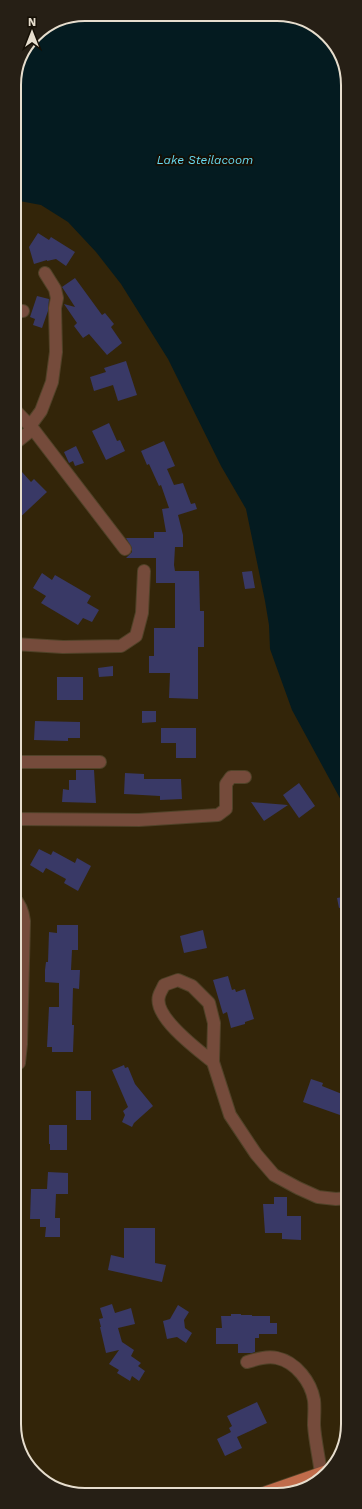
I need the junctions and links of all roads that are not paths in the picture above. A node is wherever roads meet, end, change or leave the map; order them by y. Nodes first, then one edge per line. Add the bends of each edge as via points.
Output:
1 (45, 274) dead end
2 (21, 416) edge
3 (32, 428) junction
4 (21, 438) edge
5 (125, 549) dead end
6 (144, 571) dead end
7 (21, 644) edge
8 (21, 762) edge
9 (100, 762) dead end
10 (245, 777) dead end
11 (21, 819) edge
12 (21, 908) edge
13 (21, 1044) edge
14 (213, 1062) junction
15 (341, 1199) edge
16 (247, 1362) dead end
17 (325, 1466) edge
18 (299, 1484) edge
19 (289, 1487) edge

1 - 3 street via 55,289 56,352 52,382
2 - 3 street
3 - 4 street
3 - 5 street
6 - 7 street via 142,613 136,636 121,646
8 - 9 street
10 - 11 street via 230,777 226,784 226,809 218,816 139,820
12 - 13 street via 24,921
14 - 14 street via 189,1043 163,1016 158,997 164,985 178,980 192,986 209,1003 214,1023
14 - 15 street via 230,1116 274,1176 318,1196
16 - 17 street via 277,1358 287,1361 304,1378 314,1399 314,1425
18 - 19 main road

